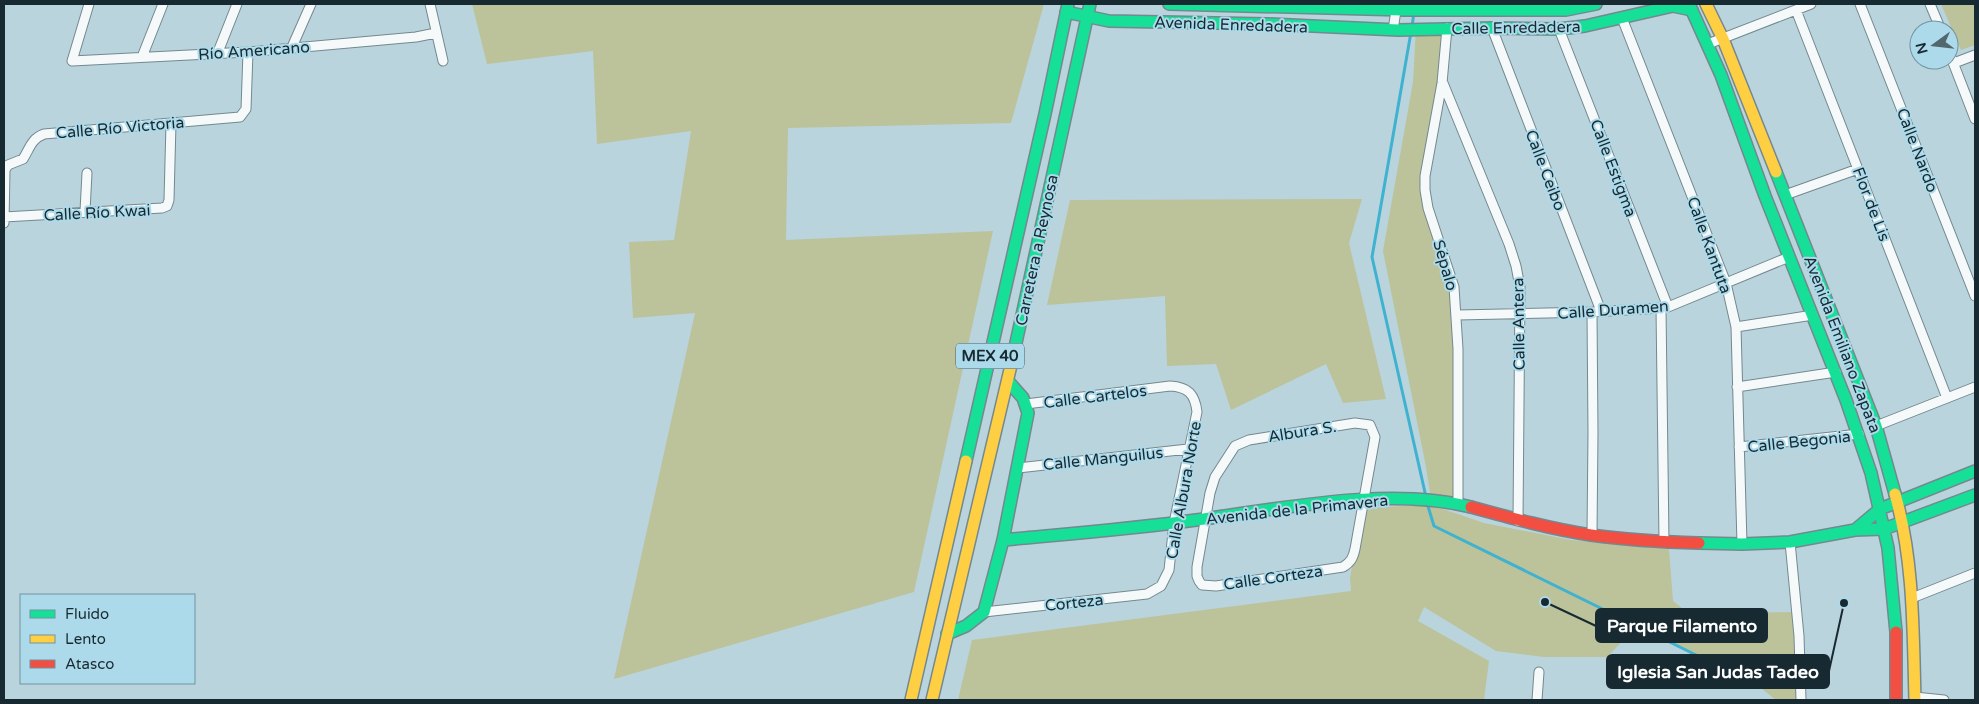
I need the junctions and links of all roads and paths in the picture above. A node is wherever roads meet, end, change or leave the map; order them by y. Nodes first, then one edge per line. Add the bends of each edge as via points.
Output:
1 (89, 4) edge
2 (163, 4) edge
3 (237, 4) edge
4 (311, 4) edge
5 (430, 4) edge
6 (1090, 4) edge
7 (1169, 4) edge
8 (1206, 4) edge
9 (1596, 4) edge
10 (1706, 4) edge
11 (1811, 4) edge
12 (1860, 4) edge
13 (1930, 4) edge
14 (1265, 5) edge
15 (1334, 5) edge
16 (1448, 7) edge
17 (1691, 7) edge
18 (1067, 8) edge
19 (1399, 8) edge
20 (1434, 10) junction
21 (1796, 10) junction
22 (1088, 17) junction
23 (1622, 18) junction
24 (1937, 20) edge
25 (1492, 28) junction
26 (1438, 29) junction
27 (1559, 29) junction
28 (1396, 30) junction
29 (436, 33) junction
30 (1723, 39) junction
31 (1708, 44) junction
32 (292, 47) junction
33 (218, 52) junction
34 (248, 52) junction
35 (1975, 55) edge
36 (142, 57) junction
37 (443, 61) dead end
38 (1959, 61) edge
39 (1957, 70) edge
40 (1442, 83) junction
41 (1975, 119) edge
42 (171, 123) junction
43 (1858, 169) junction
44 (87, 173) dead end
45 (1785, 195) junction
46 (85, 211) junction
47 (4, 217) edge
48 (4, 223) edge
49 (1789, 257) junction
50 (1726, 283) junction
51 (1975, 296) edge
52 (1665, 308) junction
53 (1596, 312) junction
54 (1519, 314) junction
55 (1457, 315) junction
56 (1813, 315) junction
57 (1736, 327) junction
58 (1836, 372) junction
59 (1008, 381) junction
60 (1736, 387) junction
61 (1975, 387) edge
62 (1192, 394) joint
63 (1947, 398) junction
64 (1026, 404) junction
65 (1876, 426) junction
66 (1859, 434) junction
67 (1739, 447) junction
68 (1188, 449) junction
69 (1018, 468) junction
70 (1975, 471) edge
71 (1975, 495) edge
72 (1363, 500) junction
73 (1897, 501) junction
74 (1458, 504) junction
75 (1880, 509) junction
76 (1202, 518) junction
77 (1518, 521) junction
78 (1177, 522) junction
79 (1901, 524) junction
80 (1884, 529) junction
81 (1855, 530) junction
82 (1592, 535) junction
83 (1003, 540) junction
84 (1664, 542) junction
85 (1790, 542) junction
86 (1742, 544) junction
87 (1975, 573) edge
88 (1162, 586) joint
89 (1912, 598) junction
90 (984, 612) junction
91 (928, 620) junction
92 (947, 634) junction
93 (1539, 672) dead end
94 (936, 684) junction
95 (1915, 698) edge
96 (911, 700) edge
97 (932, 700) edge
98 (1537, 700) edge
99 (1801, 700) edge
100 (1896, 700) edge
101 (1944, 700) edge

1 - 36 street, Río Americano via 72,61
2 - 36 street
3 - 33 street
4 - 32 street
5 - 29 street
6 - 22 street, Carretera a Reynosa / MEX 40
7 - 8 street, Avenida Enredadera
8 - 14 street, Avenida Enredadera
9 - 16 street, Calle Enredadera via 1566,10
10 - 30 street, Avenida Emiliano Zapata
11 - 21 street
12 - 51 street, Calle Nardo
13 - 24 street
14 - 15 street, Avenida Enredadera
15 - 19 street, Avenida Enredadera
16 - 20 street, Calle Enredadera
17 - 23 street, Calle Enredadera via 1673,6
17 - 31 street, Avenida Emiliano Zapata
18 - 22 street, Avenida Enredadera
18 - 91 street, Carretera a Reynosa / MEX 40
19 - 20 street, Calle Enredadera
19 - 28 street
20 - 26 street
21 - 30 street
21 - 43 street, Flor de Lis
22 - 28 street, Avenida Enredadera via 1109,21
22 - 59 street, Carretera a Reynosa / MEX 40
23 - 27 street, Calle Enredadera
23 - 50 street, Calle Kantuta
25 - 26 street, Calle Enredadera
25 - 27 street, Calle Enredadera
25 - 53 street, Calle Ceibo
26 - 28 street, Calle Enredadera
26 - 40 street, Sépalo
27 - 52 street, Calle Estigma
29 - 32 street, Río Americano
29 - 37 street
30 - 31 street
30 - 45 street, Avenida Emiliano Zapata
31 - 49 street, Avenida Emiliano Zapata
32 - 34 street, Río Americano
33 - 34 street, Río Americano
33 - 36 street, Río Americano
34 - 42 street, Calle Río Victoria via 244,113
35 - 38 street
39 - 41 street
40 - 54 street, Calle Antera via 1511,251 1520,287
40 - 55 street, Sépalo via 1425,190 1454,287
42 - 46 street, Calle Río Kwai via 167,206
42 - 47 street, Calle Río Victoria via 37,137 23,159 8,165 5,170
43 - 45 street
43 - 63 street, Flor de Lis
44 - 46 street
45 - 65 street, Avenida Emiliano Zapata
46 - 47 street, Calle Río Kwai
47 - 48 street, Calle Río Victoria
49 - 50 street, Calle Duramen
49 - 56 street, Avenida Emiliano Zapata
50 - 52 street, Calle Duramen
50 - 57 street, Calle Kantuta
52 - 53 street, Calle Duramen
52 - 84 street, Calle Estigma
53 - 54 street, Calle Duramen
53 - 82 street, Calle Ceibo
54 - 55 street, Calle Duramen
54 - 77 street, Calle Antera
55 - 74 street, Sépalo
56 - 57 street
56 - 58 street, Avenida Emiliano Zapata
57 - 60 street, Calle Kantuta
58 - 60 street
58 - 66 street, Avenida Emiliano Zapata
59 - 64 street, Calle Cartelos
59 - 92 street, Carretera a Reynosa / MEX 40
60 - 67 street, Calle Kantuta
61 - 63 street
62 - 64 street, Calle Cartelos via 1186,389 1170,386
62 - 68 street, Calle Albura Norte via 1196,412
63 - 65 street
64 - 69 street via 1028,420
65 - 73 street, Avenida Emiliano Zapata
66 - 67 street, Calle Begonia
66 - 75 street, Avenida Emiliano Zapata
67 - 86 street, Calle Kantuta
68 - 69 street, Calle Manguilus
68 - 78 street, Calle Albura Norte
69 - 83 street
70 - 73 street, Avenida de la Primavera
71 - 79 street, Avenida de la Primavera
72 - 74 street, Avenida de la Primavera via 1431,499
72 - 76 street, Avenida de la Primavera
72 - 76 street, Calle Corteza via 1355,549 1349,564 1216,586 1202,585 1198,581
72 - 76 street, Albura S. via 1375,437 1370,425 1355,423 1249,440 1235,446 1215,477
73 - 75 street, Avenida de la Primavera
73 - 79 street, Avenida Emiliano Zapata
74 - 77 street, Avenida de la Primavera
75 - 80 street, Avenida Emiliano Zapata
75 - 81 street, Avenida de la Primavera
76 - 78 street, Avenida de la Primavera
77 - 82 street, Avenida de la Primavera
78 - 83 street, Avenida de la Primavera
78 - 88 street, Calle Albura Norte via 1169,570
79 - 80 street, Avenida de la Primavera
79 - 89 street, Avenida Emiliano Zapata
80 - 81 street, Avenida de la Primavera
80 - 100 street, Avenida Emiliano Zapata via 1896,620
81 - 85 street, Avenida de la Primavera
82 - 84 street, Avenida de la Primavera
83 - 90 street
84 - 86 street, Avenida de la Primavera
85 - 86 street, Avenida de la Primavera
85 - 99 street
87 - 89 street
88 - 90 street, Corteza via 1147,594
89 - 95 street, Avenida Emiliano Zapata
90 - 92 street via 966,626
91 - 94 street via 938,650
91 - 96 street, Carretera a Reynosa / MEX 40
92 - 94 street, Carretera a Reynosa / MEX 40
93 - 98 street
94 - 97 street, Carretera a Reynosa / MEX 40
95 - 101 street

